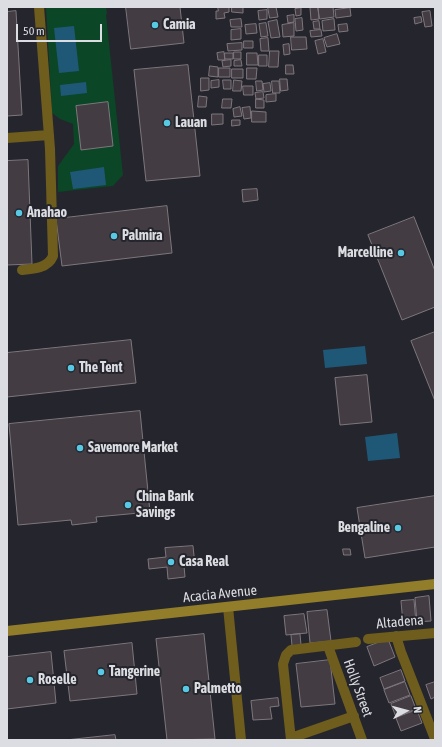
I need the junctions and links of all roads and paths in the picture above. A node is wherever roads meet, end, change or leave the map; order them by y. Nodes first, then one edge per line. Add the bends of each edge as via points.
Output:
1 (39, 7) edge
2 (49, 135) junction
3 (8, 137) edge
4 (22, 270) dead end
5 (435, 584) edge
6 (228, 607) junction
7 (7, 631) edge
8 (435, 633) edge
9 (396, 636) junction
10 (368, 638) dead end
11 (356, 642) dead end
12 (328, 646) junction
13 (354, 716) junction
14 (291, 739) edge
15 (435, 739) edge
16 (241, 740) edge
17 (362, 740) edge

1 - 2 street
2 - 3 street
2 - 4 street via 53,256 46,265
5 - 6 street, Acacia Avenue
6 - 7 street, Acacia Avenue
6 - 16 street
8 - 9 street, Altadena
9 - 10 street, Altadena
9 - 15 street
11 - 12 street
12 - 13 street, Holly Street
12 - 14 street via 291,650 286,655 283,664
13 - 14 street
13 - 17 street, Holly Street

